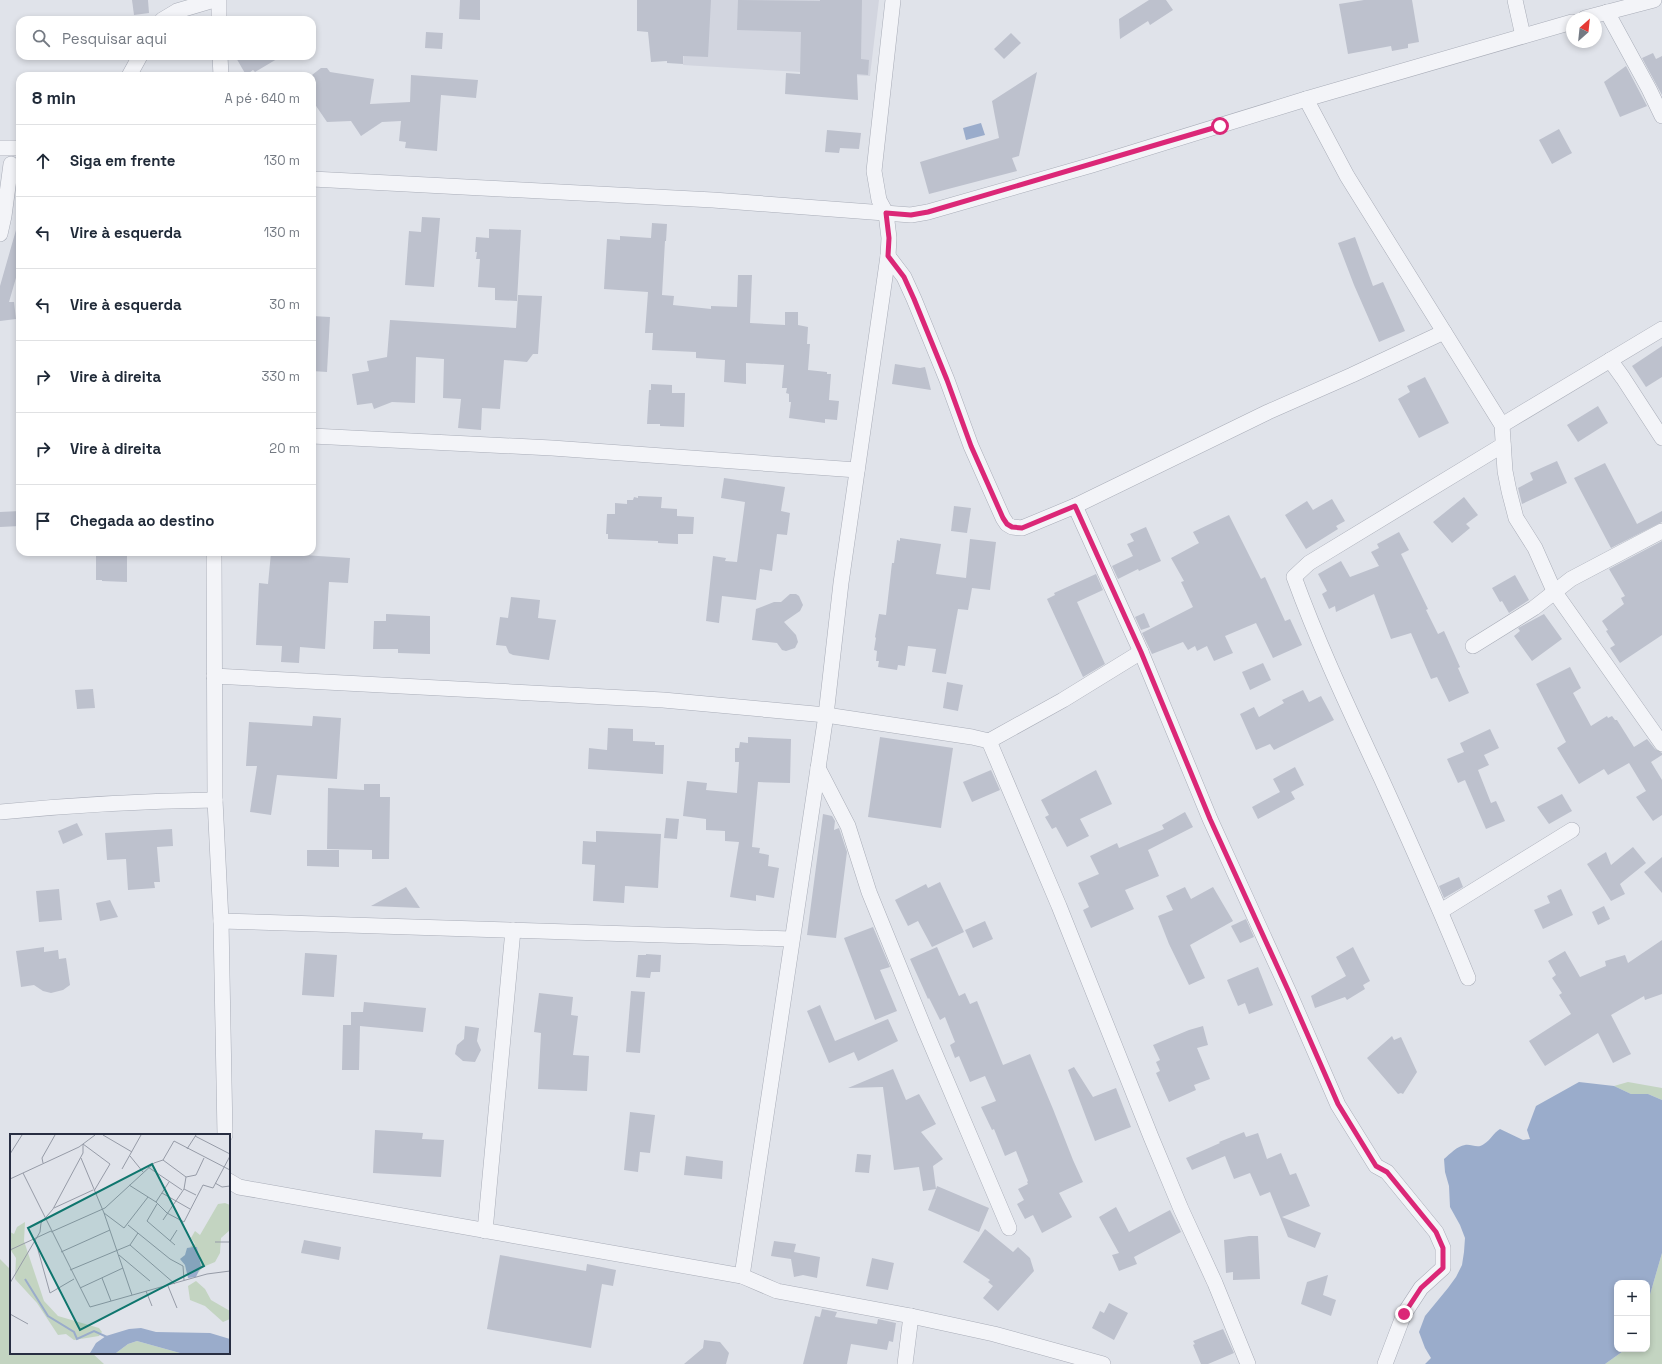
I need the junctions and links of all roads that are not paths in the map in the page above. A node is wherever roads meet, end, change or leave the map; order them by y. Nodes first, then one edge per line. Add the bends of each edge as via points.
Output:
1 (214, 0) edge
2 (219, 0) edge
3 (892, 0) edge
4 (1515, 0) edge
5 (1654, 0) edge
6 (1607, 12) junction
7 (1602, 13) edge
8 (169, 16) edge
9 (219, 16) edge
10 (1566, 24) edge
11 (1522, 36) junction
12 (138, 60) edge
13 (220, 60) edge
14 (131, 72) edge
15 (221, 72) edge
16 (1306, 99) junction
17 (1662, 116) edge
18 (0, 148) edge
19 (16, 148) edge
20 (10, 164) edge
21 (316, 179) edge
22 (886, 213) junction
23 (0, 234) edge
24 (888, 256) junction
25 (1662, 329) edge
26 (1444, 332) junction
27 (1610, 360) junction
28 (1502, 424) junction
29 (316, 436) edge
30 (1662, 438) edge
31 (1503, 445) junction
32 (857, 470) junction
33 (1075, 506) junction
34 (1662, 530) edge
35 (214, 556) edge
36 (1554, 591) junction
37 (1473, 646) dead end
38 (1141, 652) junction
39 (214, 676) junction
40 (826, 715) junction
41 (989, 741) junction
42 (1662, 744) edge
43 (818, 768) junction
44 (215, 800) junction
45 (0, 812) edge
46 (1572, 830) dead end
47 (1441, 911) junction
48 (221, 921) junction
49 (513, 930) junction
50 (791, 939) junction
51 (1468, 978) dead end
52 (225, 1134) edge
53 (230, 1182) edge
54 (1009, 1228) dead end
55 (485, 1231) junction
56 (742, 1276) junction
57 (911, 1316) junction
58 (906, 1364) edge
59 (1103, 1364) edge
60 (1248, 1364) edge
61 (1385, 1364) edge

1 - 8 street
2 - 9 street
3 - 22 street via 874,171 880,200
4 - 11 street
5 - 6 street
6 - 7 street
6 - 17 street
10 - 11 street
11 - 16 street
12 - 14 street
13 - 15 street
16 - 22 street via 928,212 911,215
16 - 26 street via 1347,176
18 - 19 street
20 - 23 street
21 - 22 street via 713,200
22 - 24 street
24 - 32 street
24 - 33 street via 904,277 914,299 971,446 1007,524 1022,528
25 - 27 street
26 - 28 street
26 - 33 street via 1268,412
27 - 28 street
27 - 30 street
28 - 31 street
29 - 32 street via 544,448
31 - 36 street via 1509,492 1516,518 1535,548
31 - 47 street via 1309,563 1294,577 1346,703
32 - 40 street
33 - 38 street
34 - 36 street via 1571,579
35 - 39 street
36 - 37 street via 1534,608
36 - 42 street
38 - 41 street via 1063,700
38 - 61 street via 1210,819 1338,1104 1376,1166 1387,1172 1436,1232 1443,1248 1443,1268 1421,1288 1404,1314
39 - 40 street via 663,700
39 - 44 street
40 - 41 street
40 - 43 street
41 - 60 street via 1059,906 1151,1137
43 - 50 street
43 - 54 street via 848,826 872,900
44 - 45 street via 140,801
44 - 48 street
46 - 47 street
47 - 51 street
48 - 49 street
48 - 52 street
49 - 50 street
49 - 55 street
50 - 56 street
53 - 55 street via 239,1188
55 - 56 street
56 - 57 street via 777,1291
57 - 58 street
57 - 59 street via 994,1334

